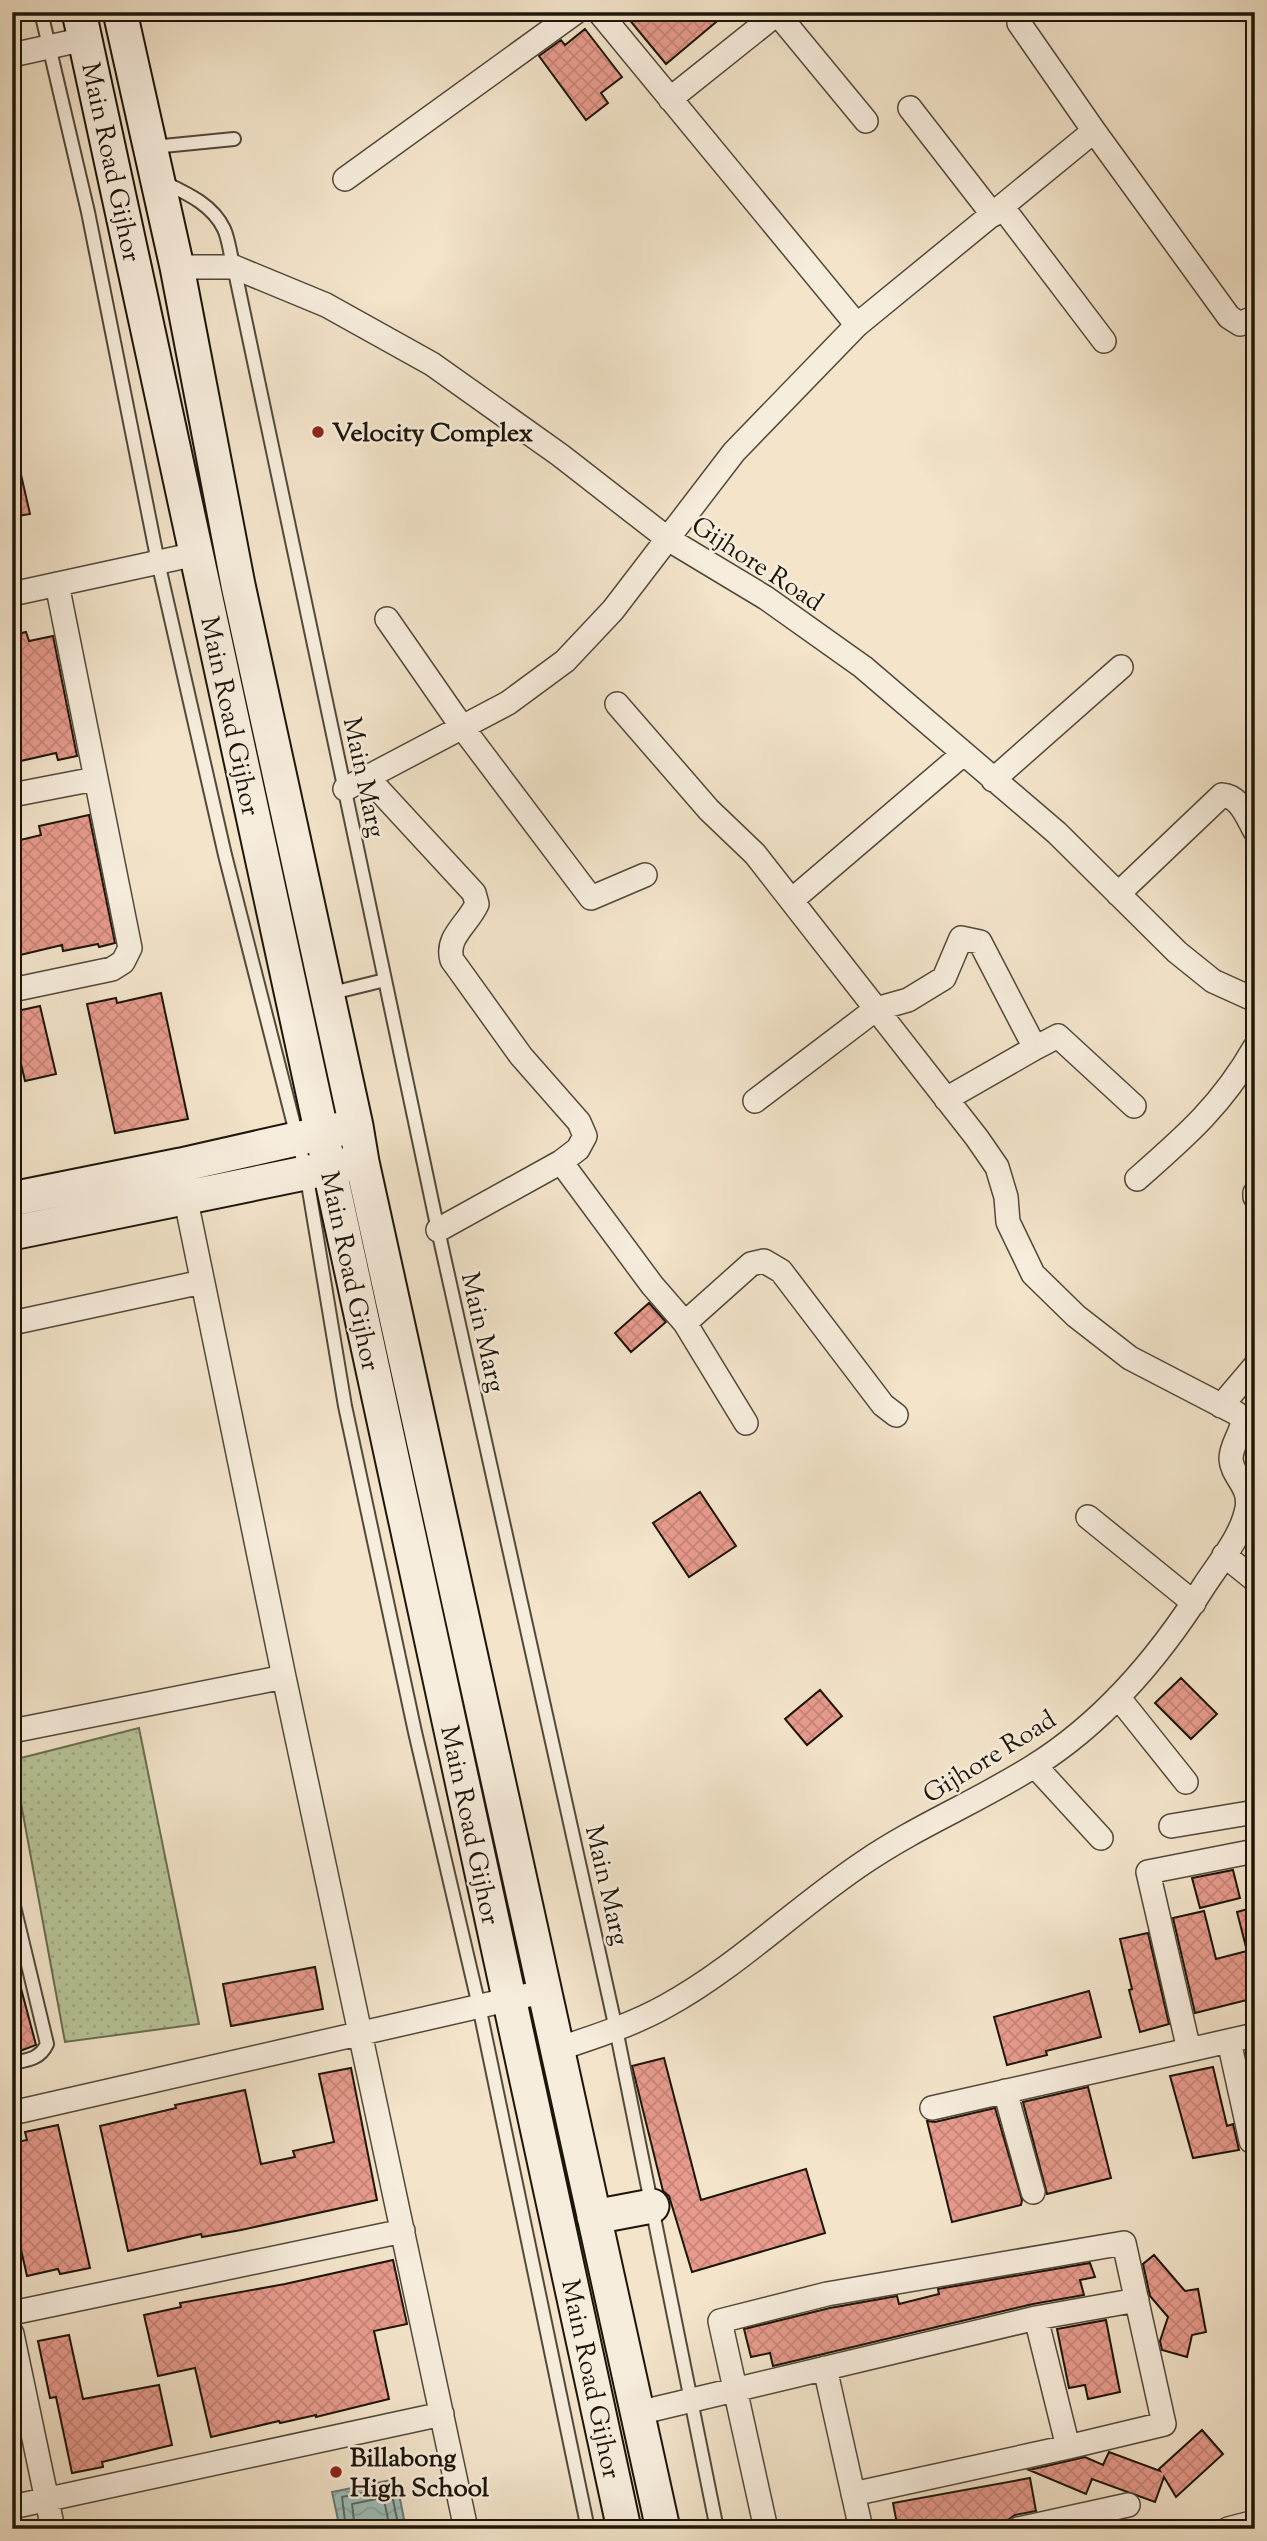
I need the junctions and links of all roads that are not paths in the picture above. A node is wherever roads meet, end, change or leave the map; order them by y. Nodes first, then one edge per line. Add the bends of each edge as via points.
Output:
1 (41, 12) edge
2 (120, 12) edge
3 (576, 12) edge
4 (599, 12) edge
5 (778, 13) edge
6 (1019, 23) dead end
7 (82, 26) edge
8 (50, 47) junction
9 (12, 55) edge
10 (670, 99) junction
11 (910, 108) dead end
12 (866, 121) dead end
13 (1094, 131) junction
14 (234, 139) dead end
15 (152, 163) junction
16 (345, 179) dead end
17 (998, 211) junction
18 (177, 267) junction
19 (234, 267) junction
20 (1255, 317) edge
21 (857, 325) junction
22 (1104, 341) dead end
23 (668, 539) junction
24 (196, 554) junction
25 (158, 562) junction
26 (57, 584) junction
27 (12, 594) edge
28 (387, 619) dead end
29 (1121, 667) dead end
30 (617, 704) dead end
31 (461, 727) junction
32 (963, 754) junction
33 (366, 776) junction
34 (96, 779) junction
35 (993, 780) junction
36 (345, 789) junction
37 (12, 795) edge
38 (1255, 831) edge
39 (645, 875) dead end
40 (1118, 894) junction
41 (792, 900) junction
42 (385, 980) junction
43 (12, 990) edge
44 (327, 994) junction
45 (1255, 1000) edge
46 (876, 1009) junction
47 (1255, 1047) edge
48 (1035, 1048) junction
49 (946, 1099) junction
50 (755, 1101) dead end
51 (1134, 1106) dead end
52 (356, 1126) junction
53 (311, 1136) junction
54 (362, 1162) junction
55 (561, 1162) junction
56 (318, 1170) junction
57 (1137, 1180) dead end
58 (182, 1181) junction
59 (12, 1199) edge
60 (438, 1230) junction
61 (12, 1233) edge
62 (202, 1282) junction
63 (12, 1323) edge
64 (685, 1323) junction
65 (1255, 1366) edge
66 (1221, 1406) junction
67 (896, 1415) dead end
68 (746, 1423) dead end
69 (1088, 1517) dead end
70 (1224, 1555) junction
71 (1255, 1580) edge
72 (1194, 1603) junction
73 (285, 1677) junction
74 (1118, 1697) junction
75 (12, 1731) edge
76 (1035, 1766) junction
77 (1186, 1782) dead end
78 (1255, 1812) edge
79 (1171, 1826) dead end
80 (1101, 1838) dead end
81 (1255, 1851) edge
82 (12, 1898) edge
83 (14, 1912) edge
84 (546, 1991) junction
85 (494, 2002) junction
86 (616, 2029) junction
87 (360, 2033) junction
88 (1255, 2035) edge
89 (1229, 2041) junction
90 (558, 2049) junction
91 (1189, 2050) junction
92 (12, 2063) edge
93 (1006, 2091) junction
94 (932, 2108) dead end
95 (12, 2113) edge
96 (1251, 2141) dead end
97 (1033, 2192) dead end
98 (652, 2206) junction
99 (594, 2217) junction
100 (402, 2231) junction
101 (1136, 2300) junction
102 (12, 2313) edge
103 (1036, 2318) junction
104 (12, 2334) edge
105 (825, 2368) junction
106 (736, 2389) junction
107 (692, 2399) junction
108 (638, 2413) junction
109 (442, 2414) junction
110 (1068, 2447) junction
111 (853, 2494) junction
112 (47, 2500) junction
113 (1128, 2505) dead end
114 (12, 2507) edge
115 (1255, 2522) edge
116 (53, 2529) edge
117 (466, 2529) edge
118 (587, 2529) edge
119 (624, 2529) edge
120 (663, 2529) edge
121 (718, 2529) edge
122 (765, 2529) edge
123 (861, 2529) edge
124 (1018, 2529) edge
125 (1228, 2529) edge

1 - 8 lane
2 - 15 street, Main Road Gijhor
3 - 16 street
4 - 10 street
5 - 10 street
5 - 12 street
6 - 13 street
7 - 8 street
7 - 24 street, Main Road Gijhor
8 - 9 street
8 - 25 lane
10 - 21 street
11 - 17 street
13 - 17 street
13 - 20 street via 1229,317 1240,324
14 - 15 lane
15 - 18 street, Main Road Gijhor
15 - 19 lane, Main Marg via 209,208 223,228
17 - 21 street
17 - 22 street
18 - 19 street, Gijhore Road
18 - 44 street, Main Road Gijhor via 238,585
19 - 23 street, Gijhore Road via 326,305 432,364
19 - 36 lane, Main Marg
21 - 23 street via 734,452
23 - 31 street via 614,610 565,661 508,703
23 - 32 street, Gijhore Road via 766,598 863,667
24 - 25 street
24 - 53 street, Main Road Gijhor
25 - 26 street
25 - 53 lane via 225,855
26 - 27 street
26 - 34 street
28 - 31 street
29 - 35 street
30 - 41 street
31 - 33 street
31 - 39 street via 591,898
32 - 35 street, Gijhore Road
32 - 41 street
33 - 36 street
33 - 55 street via 474,893 477,904 472,916 455,935 449,951 521,1056 579,1122 585,1136 578,1149
34 - 37 street
34 - 43 street via 130,947 123,962 112,969
35 - 40 street, Gijhore Road via 1057,833
36 - 42 lane, Main Marg
38 - 40 street via 1237,801 1222,795
40 - 45 street, Gijhore Road via 1213,981
41 - 46 street
42 - 44 lane
42 - 60 lane, Main Marg
44 - 52 street, Main Road Gijhor
46 - 48 street via 908,1000 944,978 961,938 980,942
46 - 49 street
46 - 50 street
47 - 57 street via 1220,1101
48 - 49 street
48 - 51 street via 1058,1036
49 - 66 street via 997,1167 1008,1222 1033,1274 1076,1316 1130,1358
52 - 53 street
52 - 54 street, Main Road Gijhor
53 - 56 street, Main Road Gijhor
53 - 58 street
54 - 56 street
54 - 84 street, Main Road Gijhor
55 - 60 street
55 - 64 street
56 - 58 street
56 - 85 street, Main Road Gijhor
58 - 59 street
58 - 61 street
58 - 62 street
60 - 86 lane, Main Marg
62 - 63 street
62 - 73 street
64 - 67 street via 751,1264 764,1261 781,1271 883,1405
64 - 68 street
65 - 66 street
66 - 70 street, Gijhore Road via 1243,1419 1231,1462 1249,1496 1247,1511
69 - 72 street
70 - 71 street
70 - 72 street, Gijhore Road
72 - 74 street, Gijhore Road via 1157,1656
73 - 75 street
73 - 87 street
74 - 76 street, Gijhore Road
74 - 77 street
76 - 80 street
76 - 86 street, Gijhore Road via 864,1862 736,1960 666,2006
78 - 79 street
81 - 91 street via 1148,1872
82 - 83 lane
83 - 92 lane via 47,2044 36,2058
84 - 85 street
84 - 90 street, Main Road Gijhor
85 - 87 street
85 - 118 lane
85 - 119 street, Main Road Gijhor
86 - 90 street, Gijhore Road
86 - 98 lane, Main Marg
87 - 95 street
87 - 100 street
88 - 89 street
89 - 91 street
89 - 96 street
90 - 99 street, Main Road Gijhor
91 - 93 street
93 - 94 street
93 - 97 street
98 - 99 street
98 - 107 lane, Main Marg
99 - 108 street, Main Road Gijhor
100 - 102 street
100 - 109 street
101 - 103 street
101 - 106 street via 1124,2243 827,2294 720,2321
101 - 110 street via 1164,2424
103 - 105 street
103 - 110 street
104 - 112 street
105 - 106 street
105 - 111 street
106 - 107 street
106 - 122 street
107 - 108 street
107 - 121 lane, Main Marg
108 - 120 street, Main Road Gijhor
109 - 112 street
109 - 117 street
110 - 111 street
111 - 123 street
112 - 114 street
112 - 116 street
113 - 124 street
115 - 125 street

